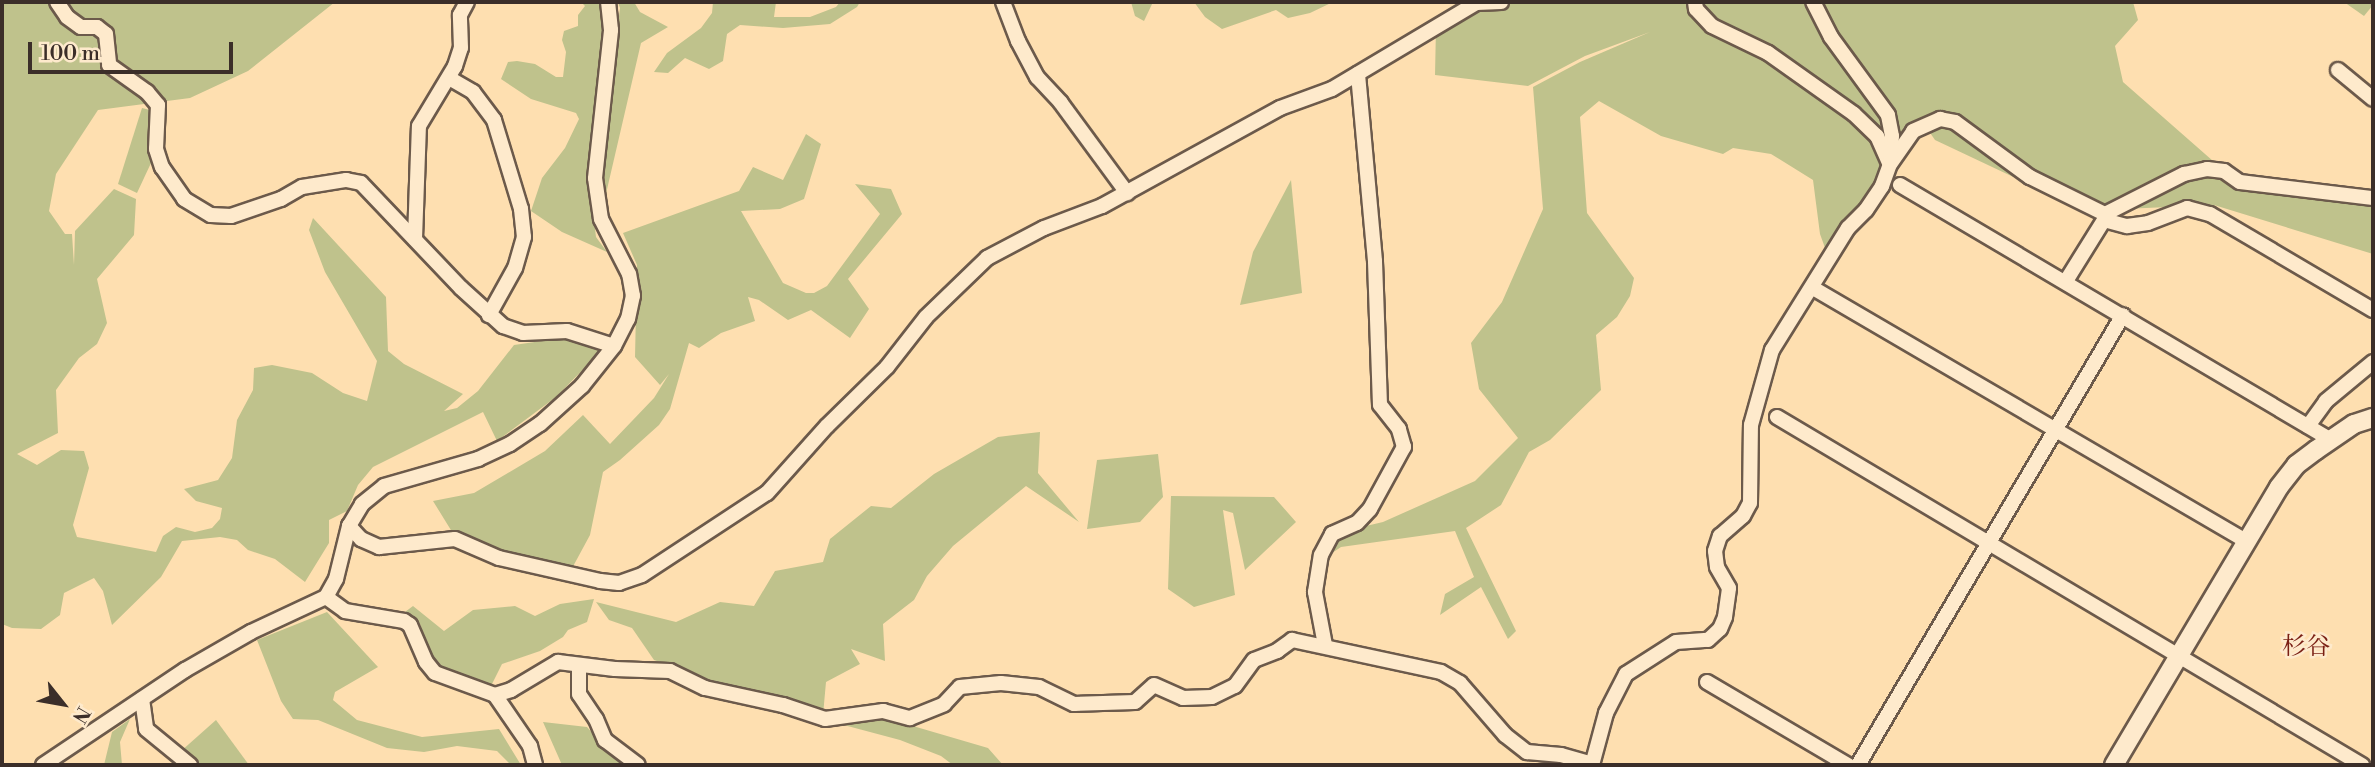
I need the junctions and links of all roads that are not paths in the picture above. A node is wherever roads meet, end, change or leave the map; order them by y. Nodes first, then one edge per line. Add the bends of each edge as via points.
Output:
1 (57, 2) edge
2 (467, 2) edge
3 (608, 2) edge
4 (1003, 2) edge
5 (1501, 2) edge
6 (1695, 2) edge
7 (1813, 2) edge
8 (2339, 70) dead end
9 (1359, 74) junction
10 (449, 78) junction
11 (2373, 99) edge
12 (1890, 164) junction
13 (1900, 185) dead end
14 (1127, 193) junction
15 (2373, 198) edge
16 (415, 239) junction
17 (2066, 281) junction
18 (1813, 288) junction
19 (2373, 310) edge
20 (2123, 314) junction
21 (489, 315) junction
22 (614, 346) junction
23 (2373, 362) edge
24 (1777, 417) dead end
25 (2373, 418) edge
26 (2308, 426) junction
27 (2057, 431) junction
28 (2330, 439) junction
29 (349, 526) junction
30 (2246, 541) junction
31 (1990, 545) junction
32 (326, 597) junction
33 (1325, 645) junction
34 (2177, 657) junction
35 (579, 665) junction
36 (1707, 682) dead end
37 (495, 695) junction
38 (142, 699) junction
39 (43, 765) edge
40 (190, 765) edge
41 (535, 765) edge
42 (638, 765) edge
43 (1592, 765) edge
44 (1848, 765) edge
45 (1858, 765) edge
46 (2114, 765) edge
47 (2362, 765) edge

1 - 16 street via 81,27 97,27 106,34 109,65 158,105 156,149 184,199 211,215 231,216 302,187 346,180 361,183
2 - 10 street via 460,15 461,47
3 - 22 street via 611,30 595,178 601,219 629,274 633,296
4 - 14 street via 1037,77
5 - 9 street via 1476,3
6 - 12 street via 1702,18 1712,26 1768,53 1854,114 1877,135
7 - 12 street via 1830,37 1888,115
8 - 11 street
9 - 14 street via 1280,108
9 - 33 street via 1375,261 1380,405 1399,429 1404,447 1370,509 1357,523 1332,534 1321,555 1315,592
10 - 16 street via 419,126
10 - 21 street via 473,92 494,120 521,209 524,237 515,268
12 - 15 street via 1913,131 1940,119 1955,122 2030,177 2105,214 2185,174 2207,170 2224,171 2240,182
12 - 18 street via 1882,186 1848,228
13 - 17 street
14 - 29 street via 988,258 926,317 887,367 767,493 642,575 619,583 600,581 499,558 455,539 379,547 361,539
16 - 21 street
17 - 19 street via 2104,220 2126,226 2148,223 2187,208 2210,214
17 - 20 street
18 - 27 street
18 - 43 street via 1772,351 1759,387 1751,425 1750,503 1743,516 1720,536 1715,551 1717,567 1729,588 1720,629 1708,640 1676,642 1626,674 1606,713
20 - 26 street
20 - 27 street
21 - 22 street via 523,333 567,331
22 - 29 street via 582,386 540,424 478,458 384,486 362,504
23 - 26 street via 2326,401
24 - 31 street
25 - 28 street
26 - 28 street
27 - 30 street
27 - 31 street
28 - 30 street via 2296,465
29 - 32 street via 336,579
30 - 34 street
31 - 34 street
31 - 45 street
32 - 37 street via 345,611 404,621 435,673
32 - 38 street via 251,632
33 - 35 street via 1292,640 1254,660 1234,685 1212,697 1183,698 1154,685 1135,702 1074,704 1039,687 1001,683 960,687 944,704 910,718 883,711 825,719 705,688 670,671
33 - 43 street via 1441,672 1460,683 1505,735 1527,752 1560,755
34 - 46 street
34 - 47 street
35 - 37 street via 558,662
35 - 42 street via 579,694 605,740
36 - 44 street
37 - 41 street via 530,746
38 - 39 street
38 - 40 street via 146,729

